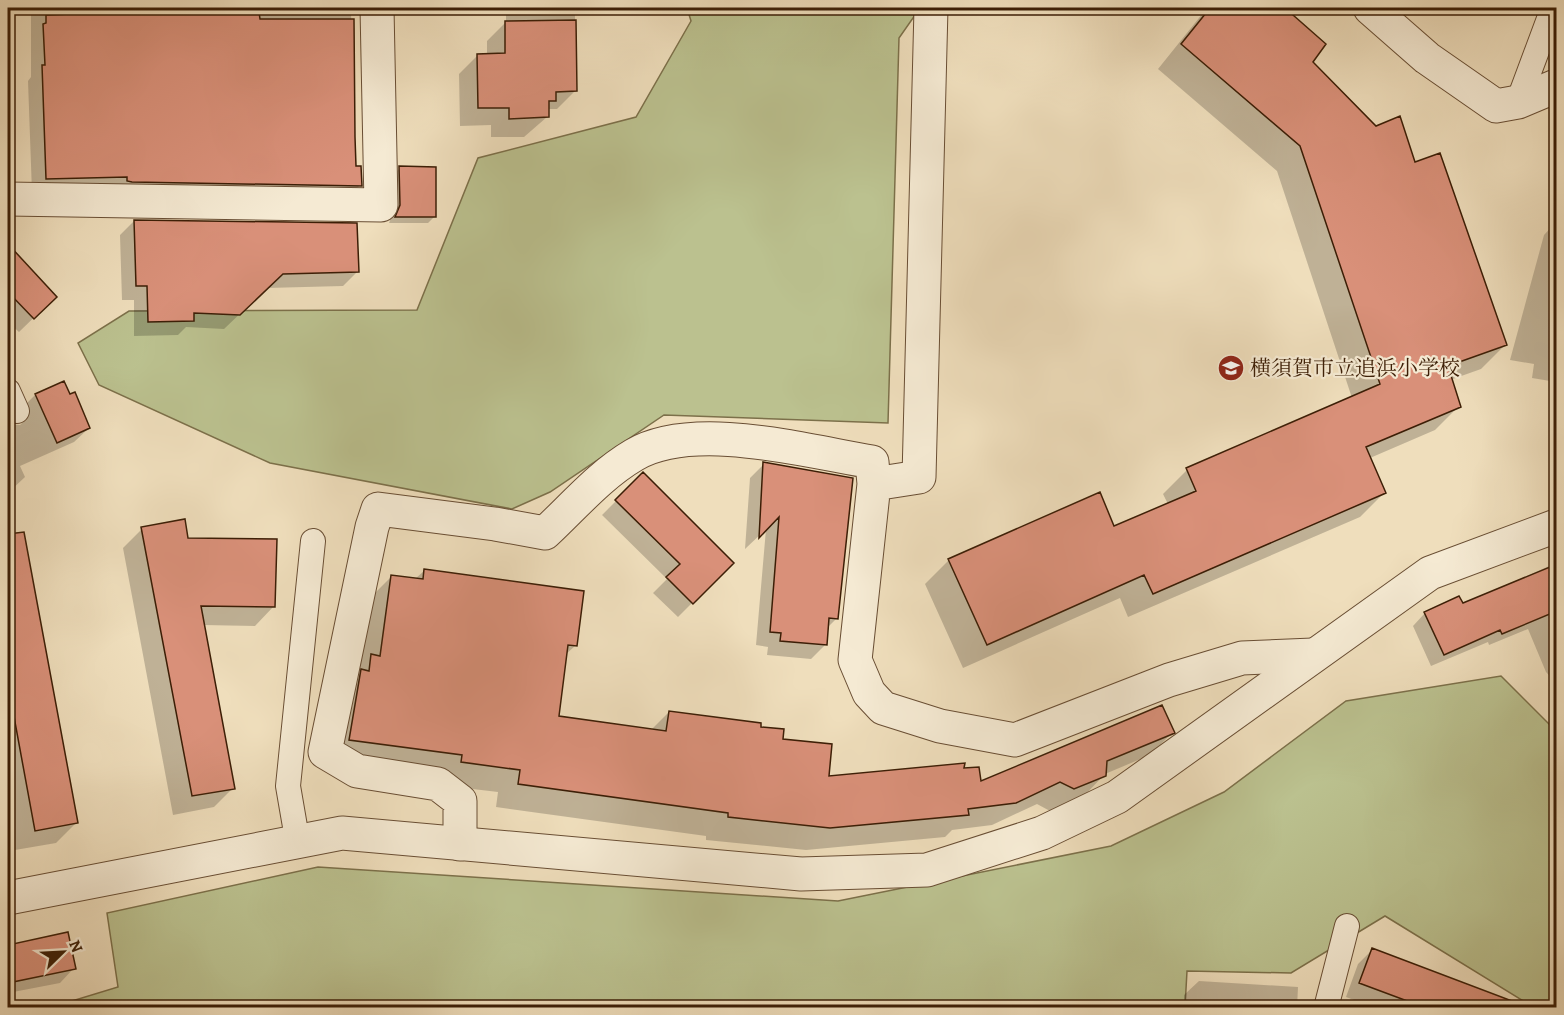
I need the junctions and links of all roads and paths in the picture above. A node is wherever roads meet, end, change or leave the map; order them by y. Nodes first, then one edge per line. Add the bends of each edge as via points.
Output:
1 (376, 8) edge
2 (931, 8) edge
3 (1370, 8) edge
4 (1553, 8) edge
5 (1557, 86) edge
6 (1518, 102) junction
7 (8, 199) edge
8 (873, 484) junction
9 (1557, 526) edge
10 (313, 541) dead end
11 (1313, 655) junction
12 (460, 843) junction
13 (298, 844) junction
14 (8, 898) edge
15 (1347, 926) dead end
16 (1326, 1008) edge

1 - 7 street via 381,205
2 - 8 street via 919,477
3 - 6 street via 1427,58 1496,106
4 - 6 lane
5 - 6 street
8 - 11 street via 855,660 869,693 883,708 940,726 1015,740 1169,680 1242,658
8 - 12 street via 872,462 717,438 668,441 636,454 606,474 545,533 378,509 325,752 357,771 438,784 460,801
9 - 11 street via 1430,573
10 - 13 lane via 288,786
11 - 12 street via 1117,797 1042,833 927,870 801,874
12 - 13 street via 342,833
13 - 14 street
15 - 16 lane

